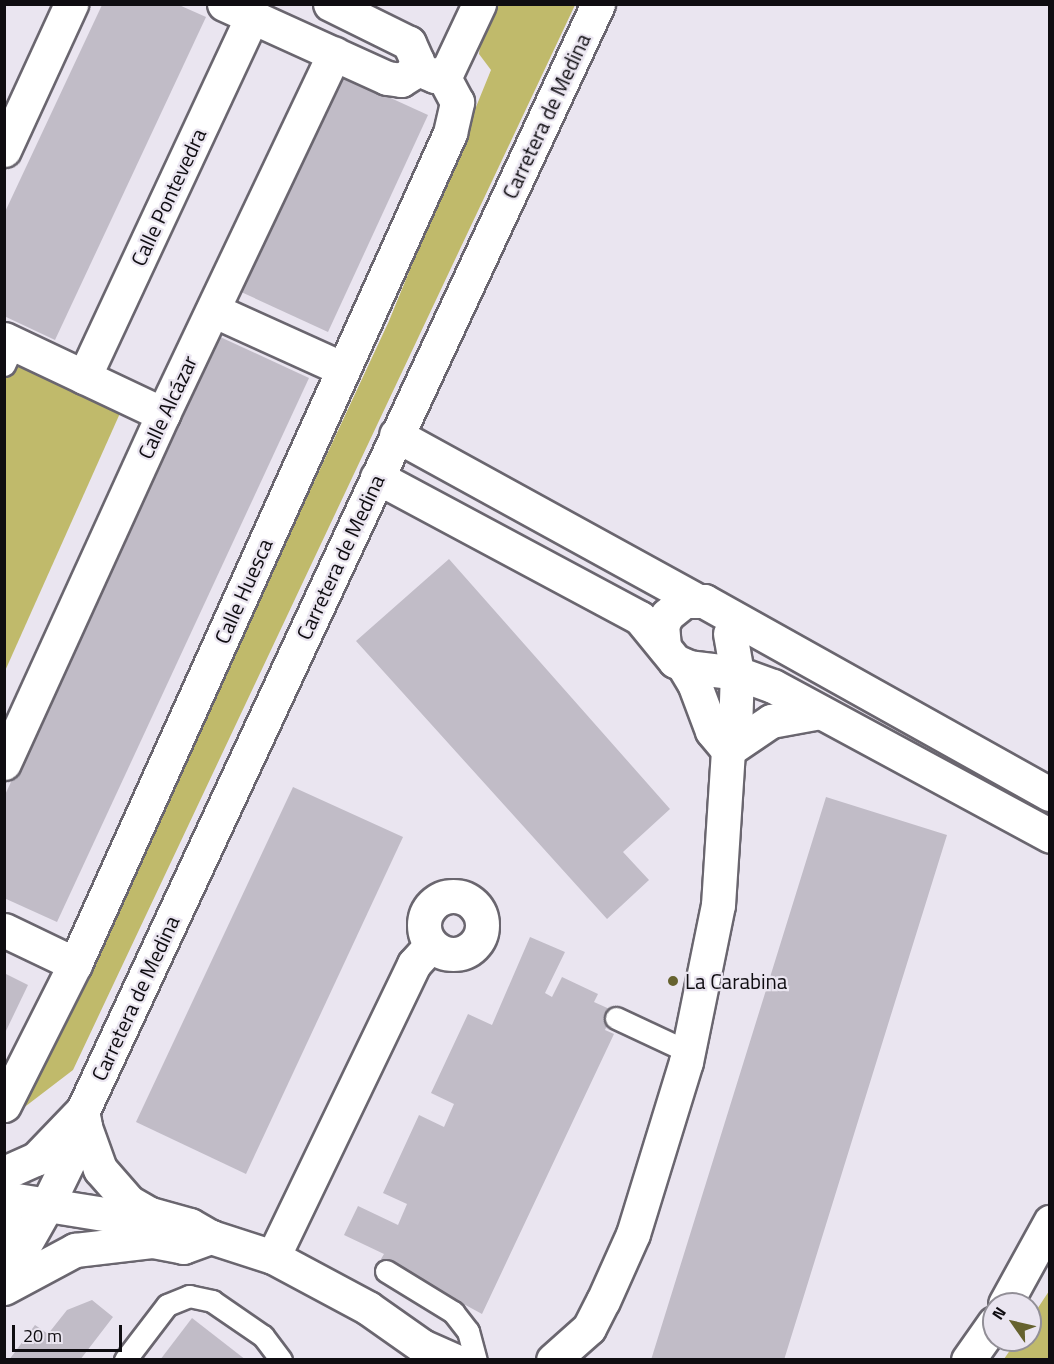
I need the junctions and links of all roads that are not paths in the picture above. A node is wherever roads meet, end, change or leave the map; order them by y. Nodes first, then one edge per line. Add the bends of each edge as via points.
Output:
1 (71, 4) edge
2 (330, 4) edge
3 (479, 4) edge
4 (598, 4) edge
5 (238, 11) edge
6 (334, 54) junction
7 (429, 71) junction
8 (4, 150) edge
9 (213, 309) junction
10 (8, 349) edge
11 (344, 369) junction
12 (84, 377) junction
13 (163, 414) junction
14 (396, 435) junction
15 (377, 477) junction
16 (715, 614) junction
17 (681, 660) junction
18 (737, 673) junction
19 (820, 712) junction
20 (728, 750) junction
21 (4, 763) edge
22 (1050, 794) edge
23 (1050, 836) edge
24 (4, 930) edge
25 (431, 945) dead end
26 (75, 964) junction
27 (616, 1018) dead end
28 (689, 1052) junction
29 (4, 1105) edge
30 (84, 1118) junction
31 (4, 1173) edge
32 (4, 1198) edge
33 (48, 1205) junction
34 (150, 1214) junction
35 (4, 1217) edge
36 (1050, 1222) edge
37 (211, 1237) junction
38 (273, 1257) junction
39 (386, 1271) dead end
40 (6, 1281) edge
41 (1012, 1292) edge
42 (603, 1301) junction
43 (982, 1340) edge
44 (424, 1353) edge
45 (125, 1359) edge
46 (281, 1359) edge
47 (453, 1359) edge
48 (476, 1359) edge
49 (553, 1359) edge
50 (584, 1359) edge
51 (968, 1359) edge

1 - 8 street
2 - 7 street, Calle Huesca via 409,43
3 - 7 street via 453,64
4 - 14 street, Carretera de Medina
5 - 6 street
5 - 12 street, Calle Pontevedra
6 - 7 street via 394,81
6 - 9 street, Calle Alcázar
7 - 11 street, Calle Huesca via 452,87 456,118
9 - 11 street
9 - 13 street, Calle Alcázar
10 - 12 street
11 - 26 street, Calle Huesca
12 - 13 street
13 - 21 street, Calle Alcázar
14 - 15 street, Carretera de Medina
14 - 16 street
15 - 17 street via 640,618
15 - 30 street, Carretera de Medina
16 - 17 street via 728,644 716,661
16 - 17 street via 684,601 667,615 662,625
16 - 18 street
16 - 22 street
17 - 18 street
17 - 20 street via 712,731
18 - 19 street via 773,686
18 - 20 street via 735,729
19 - 20 street via 771,721
19 - 23 street
20 - 28 street via 718,905
24 - 26 street
25 - 38 street via 414,964
26 - 29 street, Calle Huesca
27 - 28 lane
28 - 42 street via 633,1234
30 - 31 street via 36,1160
30 - 33 street, Carretera de Medina
30 - 34 street via 100,1169 111,1185
32 - 33 street
33 - 34 street via 123,1217
33 - 40 street, Carretera de Medina
34 - 37 street via 190,1225
35 - 40 street via 12,1240
36 - 41 street
37 - 38 street
37 - 40 street via 183,1247 153,1241 75,1250
38 - 44 street via 368,1308
39 - 48 lane via 453,1312 468,1331
42 - 49 street via 589,1328
42 - 50 street via 598,1332
43 - 51 street
44 - 47 street
45 - 46 lane via 167,1305 189,1296 212,1301 272,1344

